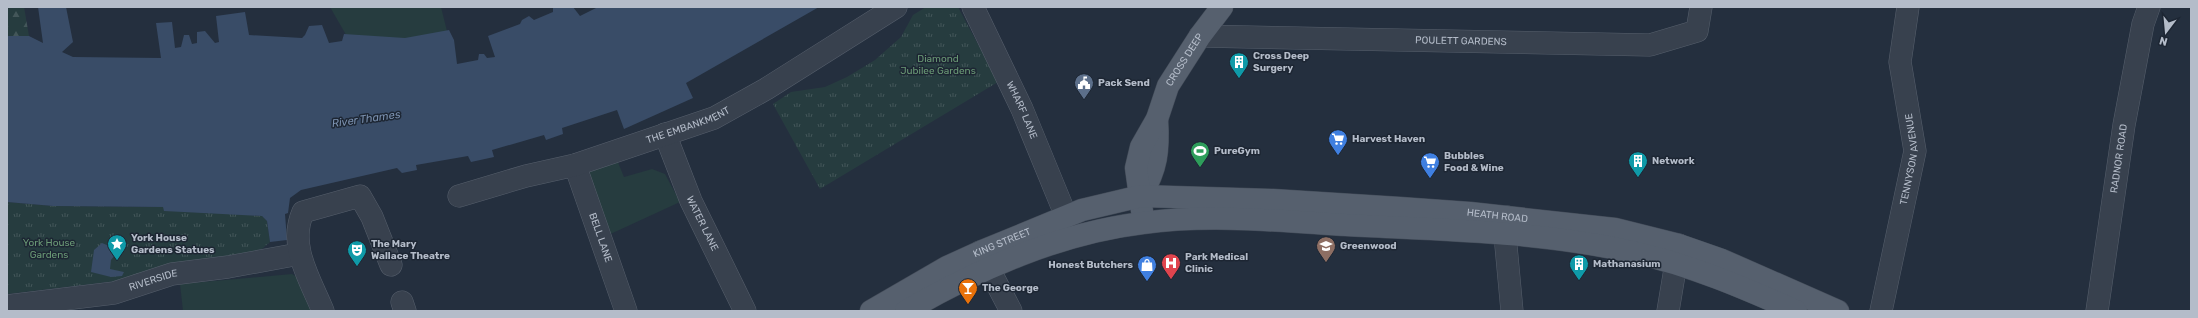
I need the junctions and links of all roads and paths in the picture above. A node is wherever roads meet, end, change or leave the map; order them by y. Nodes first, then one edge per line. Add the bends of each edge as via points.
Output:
1 (896, 7) edge
2 (973, 7) edge
3 (1222, 7) edge
4 (1701, 7) edge
5 (1908, 7) edge
6 (2149, 7) edge
7 (1200, 36) junction
8 (665, 134) junction
9 (574, 165) junction
10 (458, 196) dead end
11 (1141, 196) junction
12 (1066, 216) junction
13 (1143, 222) junction
14 (1507, 226) junction
15 (299, 254) junction
16 (1677, 254) junction
17 (985, 260) junction
18 (391, 265) dead end
19 (7, 306) edge
20 (323, 311) edge
21 (626, 311) edge
22 (745, 311) edge
23 (871, 311) edge
24 (906, 311) edge
25 (1011, 311) edge
26 (1512, 311) edge
27 (1668, 311) edge
28 (1796, 311) edge
29 (1838, 311) edge
30 (1881, 311) edge
31 (2097, 311) edge

1 - 8 street, THE EMBANKMENT via 766,89 714,118
2 - 12 street, WHARF LANE via 1022,110
3 - 7 main road, CROSS DEEP
4 - 7 street, POULETT GARDENS via 1697,31 1650,45
5 - 30 street, TENNYSON AVENUE via 1900,62 1915,151
6 - 31 street, RADNOR ROAD via 2143,24 2124,125
7 - 11 main road, CROSS DEEP via 1168,86 1157,119 1158,153 1151,179
8 - 9 street, THE EMBANKMENT
8 - 22 street, WATER LANE via 691,201
9 - 10 street, THE EMBANKMENT
9 - 21 street, BELL LANE
11 - 12 main road, KING STREET via 1110,202
11 - 13 main road
11 - 14 main road, HEATH ROAD via 1272,200
12 - 17 main road, KING STREET
13 - 14 main road, HEATH ROAD via 1196,219
13 - 17 main road, KING STREET
14 - 16 main road, HEATH ROAD via 1568,241 1635,252
14 - 26 street
15 - 18 street via 298,229 304,212 360,196 372,217
15 - 19 street, RIVERSIDE via 172,274 114,293
15 - 20 street
16 - 27 street
16 - 28 main road, HEATH ROAD via 1743,288
16 - 29 main road, HEATH ROAD via 1722,260
17 - 23 main road, KING STREET via 942,270
17 - 24 main road, KING STREET
17 - 25 street

